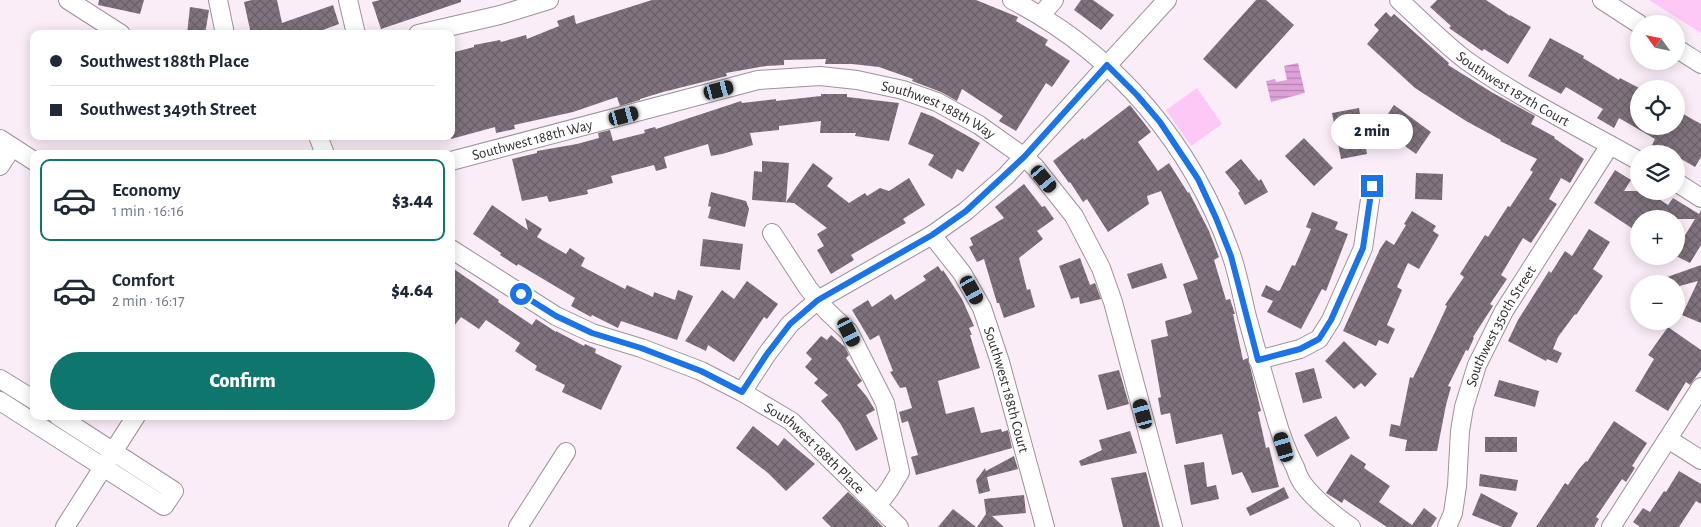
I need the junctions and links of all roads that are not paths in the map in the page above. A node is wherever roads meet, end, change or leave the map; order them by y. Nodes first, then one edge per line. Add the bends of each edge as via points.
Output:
1 (68, 0) edge
2 (218, 0) edge
3 (348, 0) edge
4 (549, 0) edge
5 (1012, 0) edge
6 (1054, 0) edge
7 (1167, 0) edge
8 (1399, 0) edge
9 (1602, 0) edge
10 (1041, 15) junction
11 (1630, 18) edge
12 (115, 30) edge
13 (224, 30) edge
14 (355, 30) edge
15 (435, 30) edge
16 (1685, 54) edge
17 (1701, 64) edge
18 (1107, 65) junction
19 (6, 143) edge
20 (1610, 145) junction
21 (1630, 156) edge
22 (1024, 157) junction
23 (30, 158) edge
24 (455, 160) edge
25 (0, 166) edge
26 (1372, 186) dead end
27 (1685, 188) edge
28 (1701, 198) edge
29 (772, 233) dead end
30 (932, 235) junction
31 (455, 252) edge
32 (818, 300) junction
33 (1258, 360) junction
34 (0, 379) edge
35 (1701, 387) edge
36 (742, 392) junction
37 (30, 398) edge
38 (0, 401) edge
39 (64, 420) edge
40 (133, 420) edge
41 (1668, 440) junction
42 (113, 451) junction
43 (566, 452) dead end
44 (1701, 460) edge
45 (103, 467) junction
46 (877, 506) junction
47 (65, 527) edge
48 (518, 527) edge
49 (899, 527) edge
50 (1045, 527) edge
51 (1173, 527) edge
52 (1351, 527) edge
53 (1447, 527) edge
54 (1611, 527) edge

1 - 12 street
2 - 13 street
3 - 14 street
4 - 15 street
5 - 10 street
6 - 10 street
7 - 18 street
8 - 20 street, Southwest 187th Court via 1452,48 1492,78
9 - 11 street
10 - 18 street
16 - 17 street
18 - 22 street
18 - 33 street via 1160,122 1198,179 1231,256
19 - 23 street
19 - 25 street
20 - 21 street, Southwest 187th Court
20 - 53 street, Southwest 350th Street via 1504,311 1477,365 1464,406 1458,486
22 - 24 street, Southwest 188th Way via 979,125 937,102 903,90 820,76 758,80
22 - 30 street via 966,211
22 - 51 street, Southwest 188th Way via 1074,216 1101,268
26 - 33 street via 1363,248 1331,320 1319,339 1300,349
27 - 28 street
29 - 32 street
30 - 32 street
30 - 50 street, Southwest 188th Court via 962,273 982,308
31 - 36 street, Southwest 188th Place via 556,316 592,333 701,371
32 - 36 street via 790,324
32 - 46 street via 849,332 885,403 900,472
33 - 52 street via 1284,447 1303,484 1337,518
34 - 37 street
35 - 41 street
36 - 46 street, Southwest 188th Place via 791,421
38 - 45 street
39 - 42 street
40 - 42 street
41 - 44 street
41 - 54 street
42 - 45 street
42 - 45 street via 174,491 164,506
43 - 48 street
45 - 47 street
46 - 49 street, Southwest 188th Place

